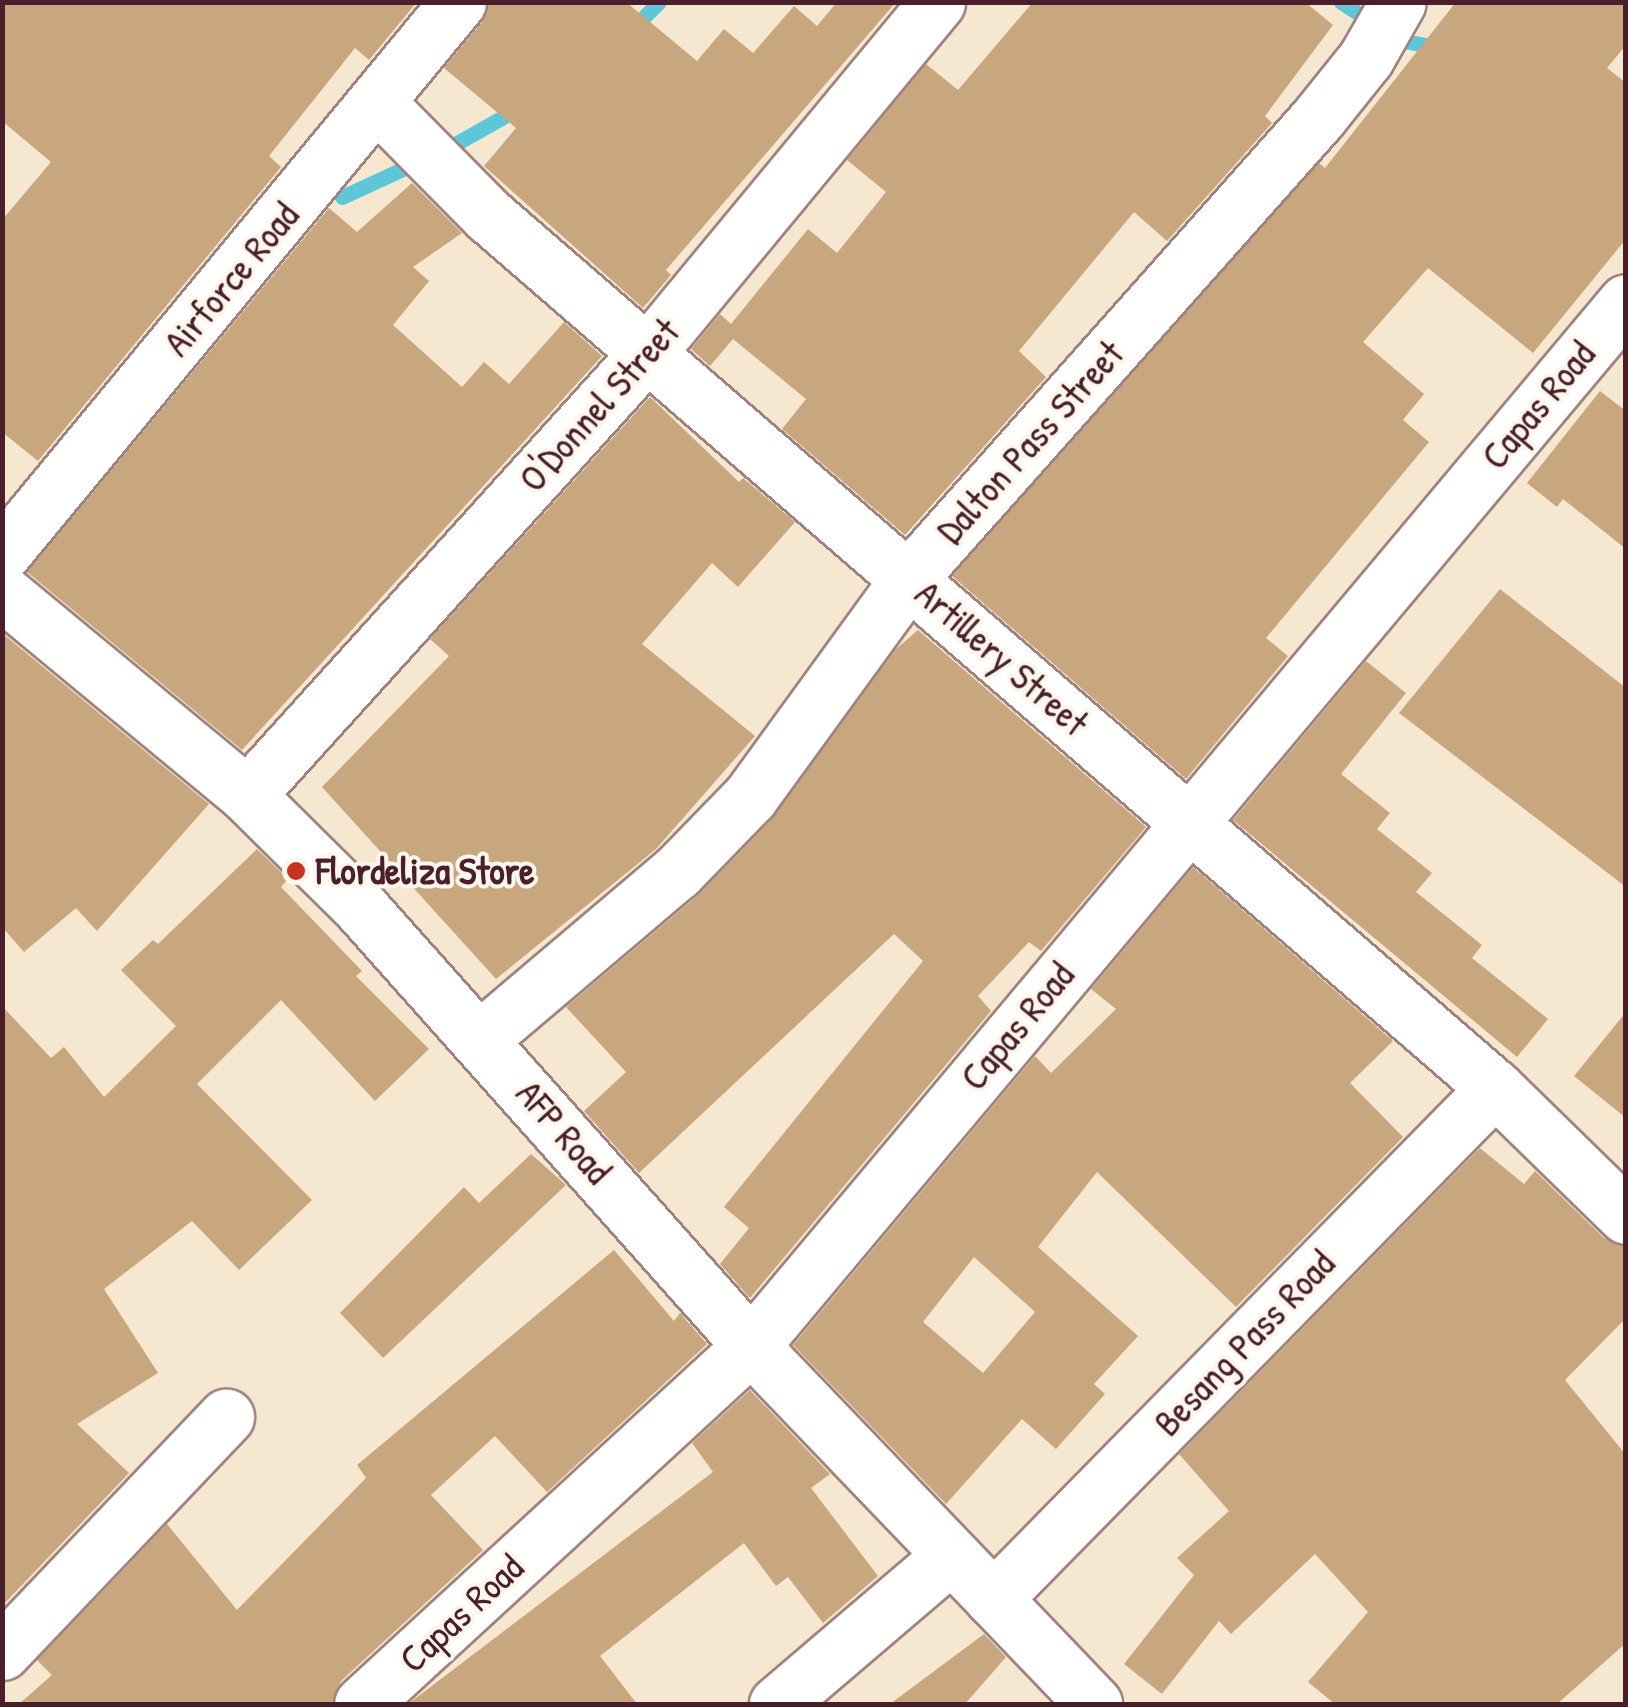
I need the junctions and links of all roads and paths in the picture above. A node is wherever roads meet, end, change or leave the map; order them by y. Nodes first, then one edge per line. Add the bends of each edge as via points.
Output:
1 (458, 2) edge
2 (936, 2) edge
3 (1384, 26) edge
4 (393, 119) junction
5 (1626, 302) edge
6 (648, 353) junction
7 (2, 554) edge
8 (909, 578) junction
9 (2, 592) edge
10 (247, 795) junction
11 (1190, 818) junction
12 (481, 1038) junction
13 (1495, 1088) junction
14 (1626, 1216) edge
15 (751, 1346) junction
16 (226, 1416) dead end
17 (950, 1556) junction
18 (993, 1599) junction
19 (2, 1652) edge
20 (362, 1704) edge
21 (777, 1704) edge
22 (1094, 1704) edge

1 - 4 street, Airforce Road
2 - 6 street, O'Donnel Street
3 - 8 street, Dalton Pass Street
4 - 6 street, Artillery Street via 489,216
4 - 7 street, Airforce Road
5 - 11 street, Capas Road
6 - 8 street, Artillery Street
6 - 10 street, O'Donnel Street
8 - 11 street, Artillery Street
8 - 12 street, Dalton Pass Street via 750,797 677,872
9 - 10 street, AFP Road
10 - 12 street, AFP Road
11 - 13 street, Artillery Street
11 - 15 street, Capas Road
12 - 15 street, AFP Road
13 - 14 street, Artillery Street
13 - 18 street, Besang Pass Road
15 - 17 street, AFP Road
15 - 20 street, Capas Road
16 - 19 street
17 - 18 street, AFP Road
17 - 21 street
18 - 22 street, AFP Road

